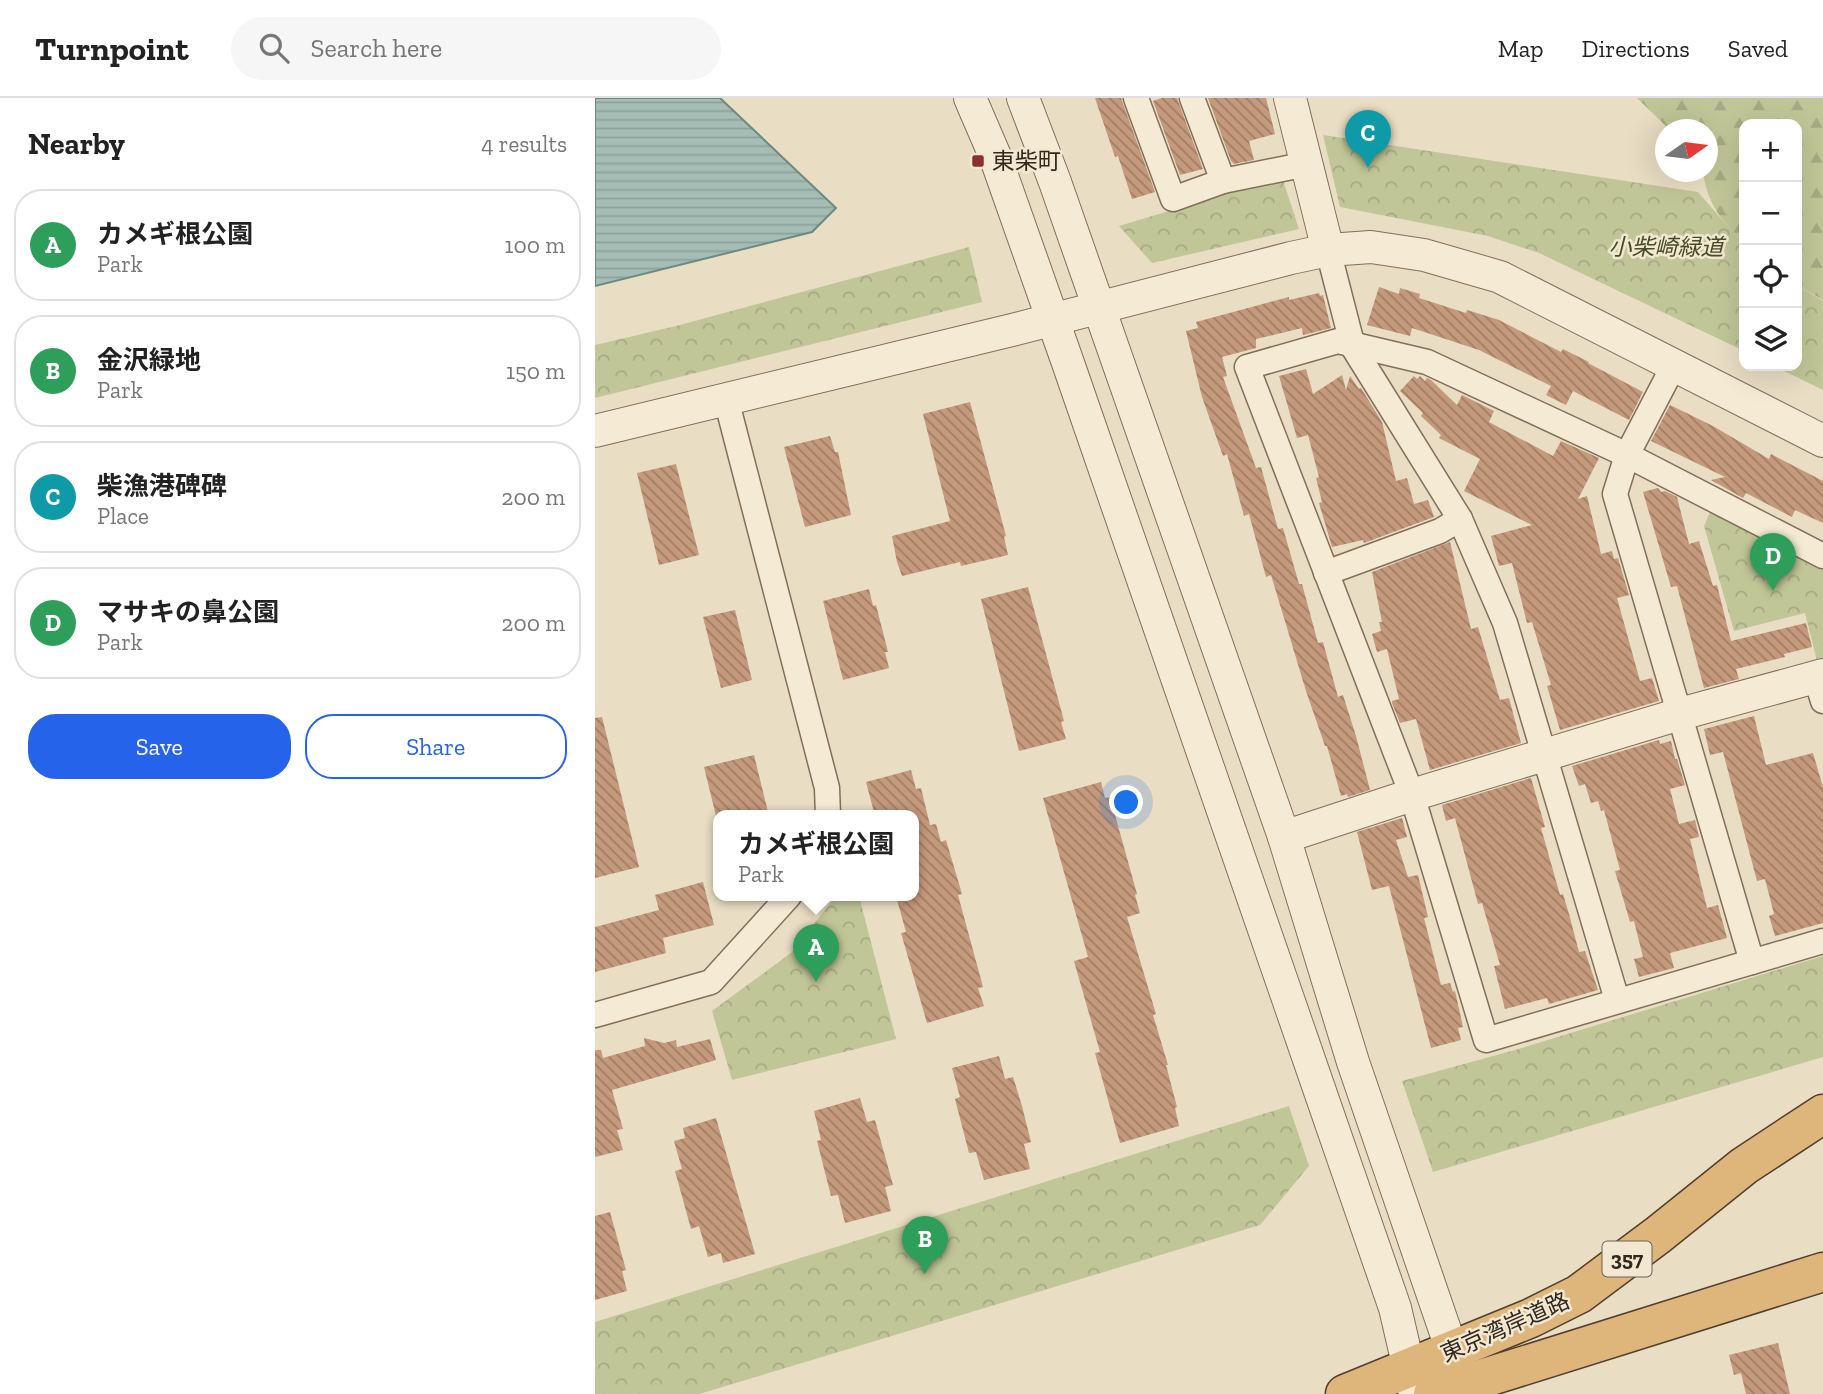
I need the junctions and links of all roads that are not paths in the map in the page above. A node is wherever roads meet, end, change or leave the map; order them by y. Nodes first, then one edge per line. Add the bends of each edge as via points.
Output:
1 (970, 98) edge
2 (1023, 98) edge
3 (1136, 98) edge
4 (1192, 98) edge
5 (1290, 98) edge
6 (1307, 164) junction
7 (1223, 181) junction
8 (1328, 250) junction
9 (1099, 308) junction
10 (1051, 320) junction
11 (1353, 346) junction
12 (1674, 365) junction
13 (726, 399) junction
14 (595, 431) edge
15 (1823, 441) edge
16 (1627, 455) junction
17 (1460, 519) junction
18 (1823, 556) edge
19 (1326, 573) junction
20 (1821, 685) edge
21 (1680, 715) junction
22 (1545, 755) junction
23 (1412, 795) junction
24 (828, 810) edge
25 (1284, 837) junction
26 (784, 901) edge
27 (1823, 941) edge
28 (1752, 962) junction
29 (1617, 1000) junction
30 (595, 1015) edge
31 (1823, 1114) edge
32 (1823, 1272) edge
33 (1440, 1381) edge
34 (1345, 1394) edge

1 - 10 street via 995,156
2 - 9 street
3 - 7 street via 1173,198
4 - 7 street
5 - 6 street
6 - 7 street
6 - 8 street
8 - 9 street
8 - 11 street
8 - 12 street via 1371,247 1424,255 1500,277
9 - 10 street
9 - 25 street
10 - 13 street
10 - 33 street via 1395,1308
11 - 16 street via 1427,362
11 - 17 street
11 - 19 street via 1338,341 1247,367
12 - 15 street
12 - 16 street
13 - 14 street
13 - 24 street via 827,788
16 - 18 street
16 - 21 street via 1615,494
17 - 19 street via 1440,531
17 - 22 street via 1505,622
19 - 23 street
20 - 21 street
21 - 22 street
21 - 28 street
22 - 23 street
22 - 29 street
23 - 25 street
23 - 29 street via 1486,1040
25 - 33 street via 1353,1062
26 - 30 street via 711,982
27 - 28 street
28 - 29 street
31 - 33 highway, 東京湾岸道路 / 357 via 1744,1166 1579,1294 1542,1313
32 - 33 highway, 東京湾岸道路 / 357
33 - 34 highway, 東京湾岸道路 / 357

